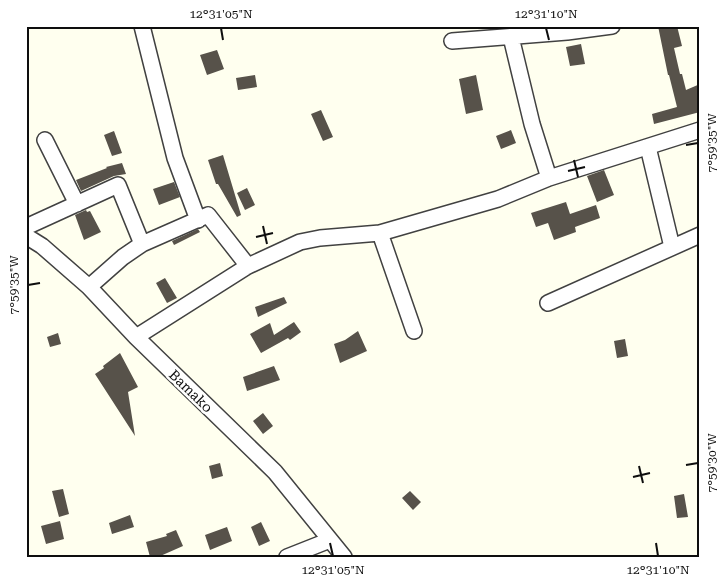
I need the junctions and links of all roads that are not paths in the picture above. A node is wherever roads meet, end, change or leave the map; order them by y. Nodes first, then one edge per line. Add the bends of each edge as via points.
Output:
1 (142, 26) edge
2 (612, 26) edge
3 (511, 37) junction
4 (452, 41) dead end
5 (700, 130) edge
6 (45, 140) dead end
7 (648, 147) junction
8 (549, 178) junction
9 (77, 204) junction
10 (198, 220) junction
11 (26, 227) edge
12 (380, 233) junction
13 (700, 235) edge
14 (26, 236) edge
15 (142, 244) junction
16 (672, 247) junction
17 (248, 266) junction
18 (90, 287) junction
19 (548, 303) dead end
20 (414, 331) dead end
21 (136, 337) junction
22 (330, 540) junction
23 (287, 557) edge
24 (344, 557) edge

1 - 10 street via 175,158
2 - 3 street
3 - 4 street
3 - 8 street
5 - 7 street
6 - 9 street
7 - 8 street
7 - 16 street
8 - 12 street via 498,199
9 - 11 street
9 - 15 street via 118,185
10 - 15 street
10 - 17 street via 208,215
12 - 17 street via 300,242
12 - 20 street
13 - 16 street
14 - 18 street, Bamako
15 - 18 street
16 - 19 street
17 - 21 street
18 - 21 street, Bamako
21 - 22 street, Bamako via 275,472
22 - 23 street
22 - 24 street, Bamako

